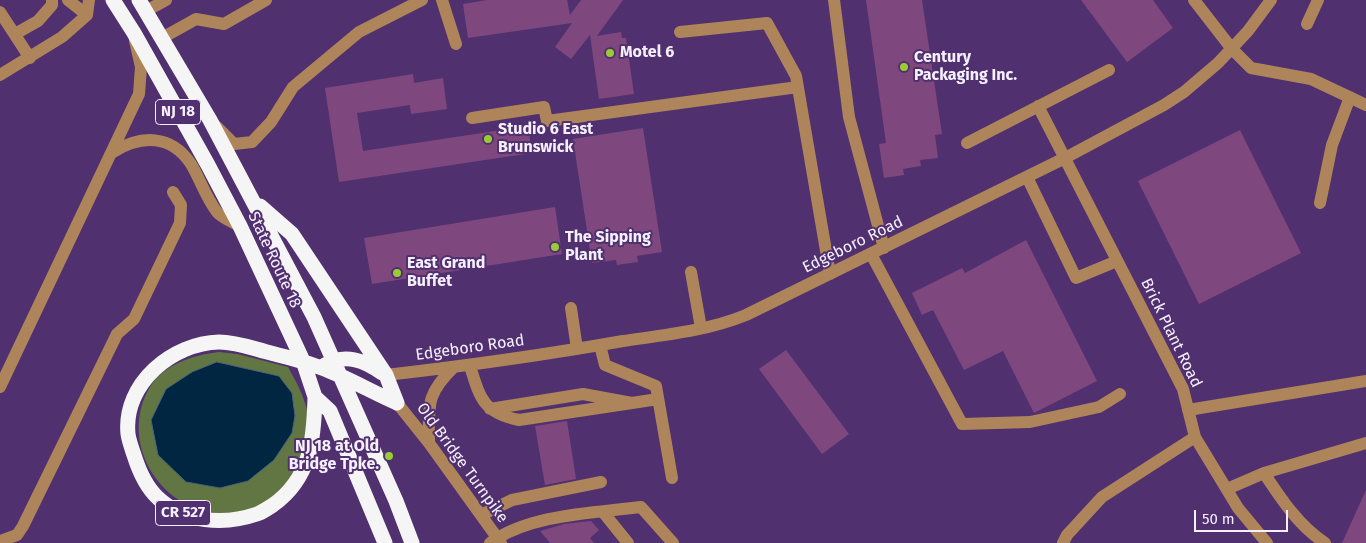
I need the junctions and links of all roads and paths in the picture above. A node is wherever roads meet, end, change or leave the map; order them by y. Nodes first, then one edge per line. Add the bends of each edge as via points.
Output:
1 (89, 0) edge
2 (113, 0) edge
3 (166, 0) edge
4 (266, 0) edge
5 (422, 0) edge
6 (442, 0) edge
7 (834, 0) edge
8 (1194, 0) edge
9 (1318, 0) edge
10 (68, 1) edge
11 (1265, 2) edge
12 (52, 3) edge
13 (143, 6) edge
14 (0, 12) edge
15 (86, 15) junction
16 (1307, 24) dead end
17 (680, 32) dead end
18 (134, 33) junction
19 (15, 34) junction
20 (162, 38) junction
21 (456, 44) dead end
22 (1232, 49) junction
23 (30, 58) junction
24 (1109, 70) dead end
25 (1, 72) edge
26 (798, 87) junction
27 (1350, 97) junction
28 (1366, 105) edge
29 (1038, 106) junction
30 (472, 118) dead end
31 (210, 120) junction
32 (967, 143) dead end
33 (113, 152) junction
34 (1065, 158) junction
35 (1027, 177) junction
36 (173, 192) dead end
37 (254, 200) junction
38 (1320, 203) dead end
39 (240, 226) junction
40 (884, 248) junction
41 (872, 254) junction
42 (1117, 260) junction
43 (691, 272) dead end
44 (830, 274) junction
45 (571, 308) dead end
46 (701, 328) junction
47 (600, 345) junction
48 (578, 349) junction
49 (303, 361) junction
50 (327, 364) junction
51 (470, 366) junction
52 (454, 368) junction
53 (386, 375) junction
54 (342, 377) junction
55 (1366, 382) edge
56 (0, 387) edge
57 (313, 390) junction
58 (657, 392) junction
59 (1120, 394) dead end
60 (397, 403) junction
61 (1188, 410) junction
62 (1195, 438) junction
63 (429, 443) junction
64 (1366, 443) edge
65 (1264, 473) junction
66 (672, 478) dead end
67 (600, 482) dead end
68 (1227, 489) junction
69 (603, 512) junction
70 (482, 515) junction
71 (0, 541) edge
72 (496, 541) edge
73 (385, 543) edge
74 (412, 543) edge
75 (628, 543) edge
76 (673, 543) edge
77 (1063, 543) edge
78 (1267, 543) edge
79 (1325, 543) edge

1 - 15 street
2 - 18 highway, State Route 18 / NJ 18
3 - 13 street
4 - 20 street via 224,24 196,19
5 - 31 street via 359,32 294,87 271,122 252,142 234,144
6 - 21 street
7 - 40 street via 849,117
8 - 22 street
9 - 16 street
10 - 12 street
10 - 15 street
11 - 22 street, Edgeboro Road via 1248,31
12 - 19 street via 38,21
13 - 20 highway, State Route 18 / NJ 18
14 - 19 street
15 - 23 street via 62,37
17 - 26 street via 767,23 796,76
18 - 33 street via 141,67 139,94
18 - 39 highway, State Route 18 / NJ 18
19 - 23 street
20 - 31 highway, State Route 18 / NJ 18
22 - 27 street via 1251,68 1312,79
22 - 34 street, Edgeboro Road via 1164,105
23 - 25 street
24 - 29 street
26 - 30 street via 547,121 544,107
26 - 44 street
27 - 28 street
27 - 38 street via 1332,145
29 - 32 street
29 - 34 street, Brick Plant Road
31 - 37 highway, State Route 18 / NJ 18
33 - 39 street via 142,140 169,144 190,164 217,213
33 - 56 street
34 - 35 street, Edgeboro Road
34 - 42 street, Brick Plant Road
35 - 40 street, Edgeboro Road
35 - 42 street via 1076,278
36 - 71 street via 181,205 180,223 134,319 117,334 20,531
37 - 50 highway, State Route 18 / NJ 18 via 314,317
37 - 53 highway via 292,234
39 - 49 highway, State Route 18 / NJ 18
40 - 41 street, Edgeboro Road
41 - 44 street, Edgeboro Road
41 - 59 street via 962,424 1030,422 1099,407
42 - 61 street, Brick Plant Road via 1183,389
43 - 46 street
44 - 46 street, Edgeboro Road via 746,315
45 - 48 street
46 - 47 street, Edgeboro Road
47 - 48 street, Edgeboro Road
47 - 58 street via 605,365
48 - 51 street, Edgeboro Road
49 - 50 highway, CR 527
49 - 57 highway, State Route 18 / NJ 18
49 - 57 highway, CR 527 via 235,343 219,342 191,347 167,359 148,376 131,407 128,433 138,468 158,498 199,519 228,522 261,513 287,494 305,466 314,430
50 - 53 highway via 342,358 365,362
50 - 54 highway, State Route 18 / NJ 18
50 - 57 highway
51 - 52 street, Edgeboro Road
51 - 58 street via 480,396 490,409 583,394 632,403
52 - 53 street, Edgeboro Road
52 - 63 street via 431,398
53 - 54 highway via 371,380
53 - 60 highway
54 - 60 highway
54 - 74 highway, State Route 18 / NJ 18
55 - 61 street
57 - 73 highway, State Route 18 / NJ 18 via 330,411
58 - 66 street
60 - 63 street, Old Bridge Turnpike
61 - 62 street, Brick Plant Road
62 - 68 street, Brick Plant Road
62 - 77 street via 1102,497
63 - 70 street, Old Bridge Turnpike
64 - 65 street
65 - 68 street
65 - 79 street via 1283,502 1313,536
67 - 70 street via 512,500
68 - 78 street, Brick Plant Road
69 - 72 street via 539,520
69 - 75 street
69 - 76 street via 642,507
70 - 72 street, Old Bridge Turnpike

